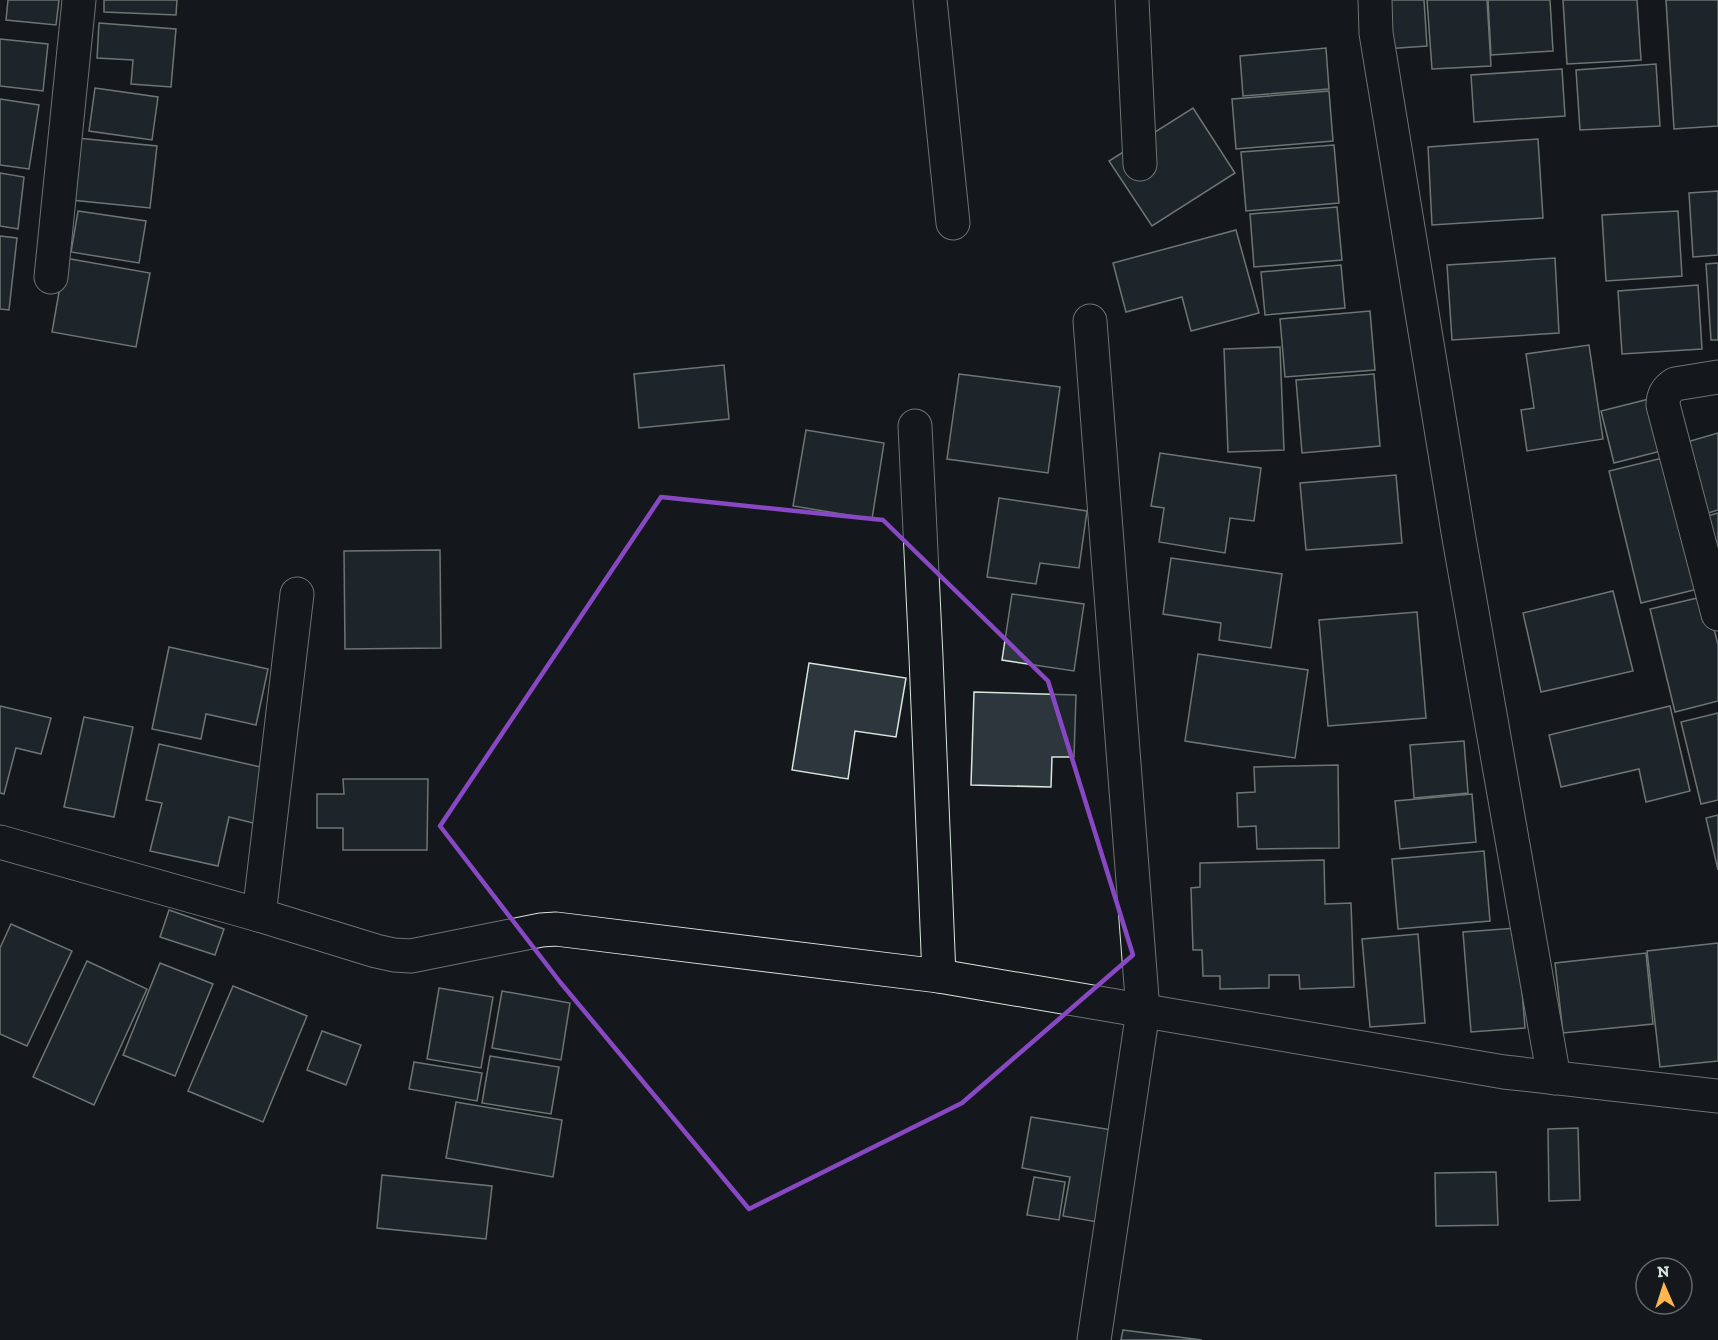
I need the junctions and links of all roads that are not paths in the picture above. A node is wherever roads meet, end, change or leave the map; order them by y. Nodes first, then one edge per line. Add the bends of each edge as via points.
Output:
1 (79, 0) edge
2 (930, 0) edge
3 (1132, 0) edge
4 (1376, 0) edge
5 (1140, 164) dead end
6 (953, 223) dead end
7 (51, 277) dead end
8 (1090, 321) dead end
9 (1718, 377) edge
10 (915, 426) dead end
11 (297, 594) dead end
12 (1718, 614) edge
13 (0, 842) edge
14 (259, 915) junction
15 (939, 976) junction
16 (1143, 1011) junction
17 (1554, 1078) junction
18 (1718, 1096) edge
19 (1094, 1340) edge

1 - 7 street
2 - 6 street
3 - 5 street
4 - 17 street via 1376,33 1449,480
8 - 16 street
9 - 12 street via 1675,384 1665,393 1663,405
10 - 15 street
11 - 14 street
13 - 14 street
14 - 15 street via 394,955 411,956 556,929
15 - 16 street
16 - 17 street
16 - 19 street
17 - 18 street

